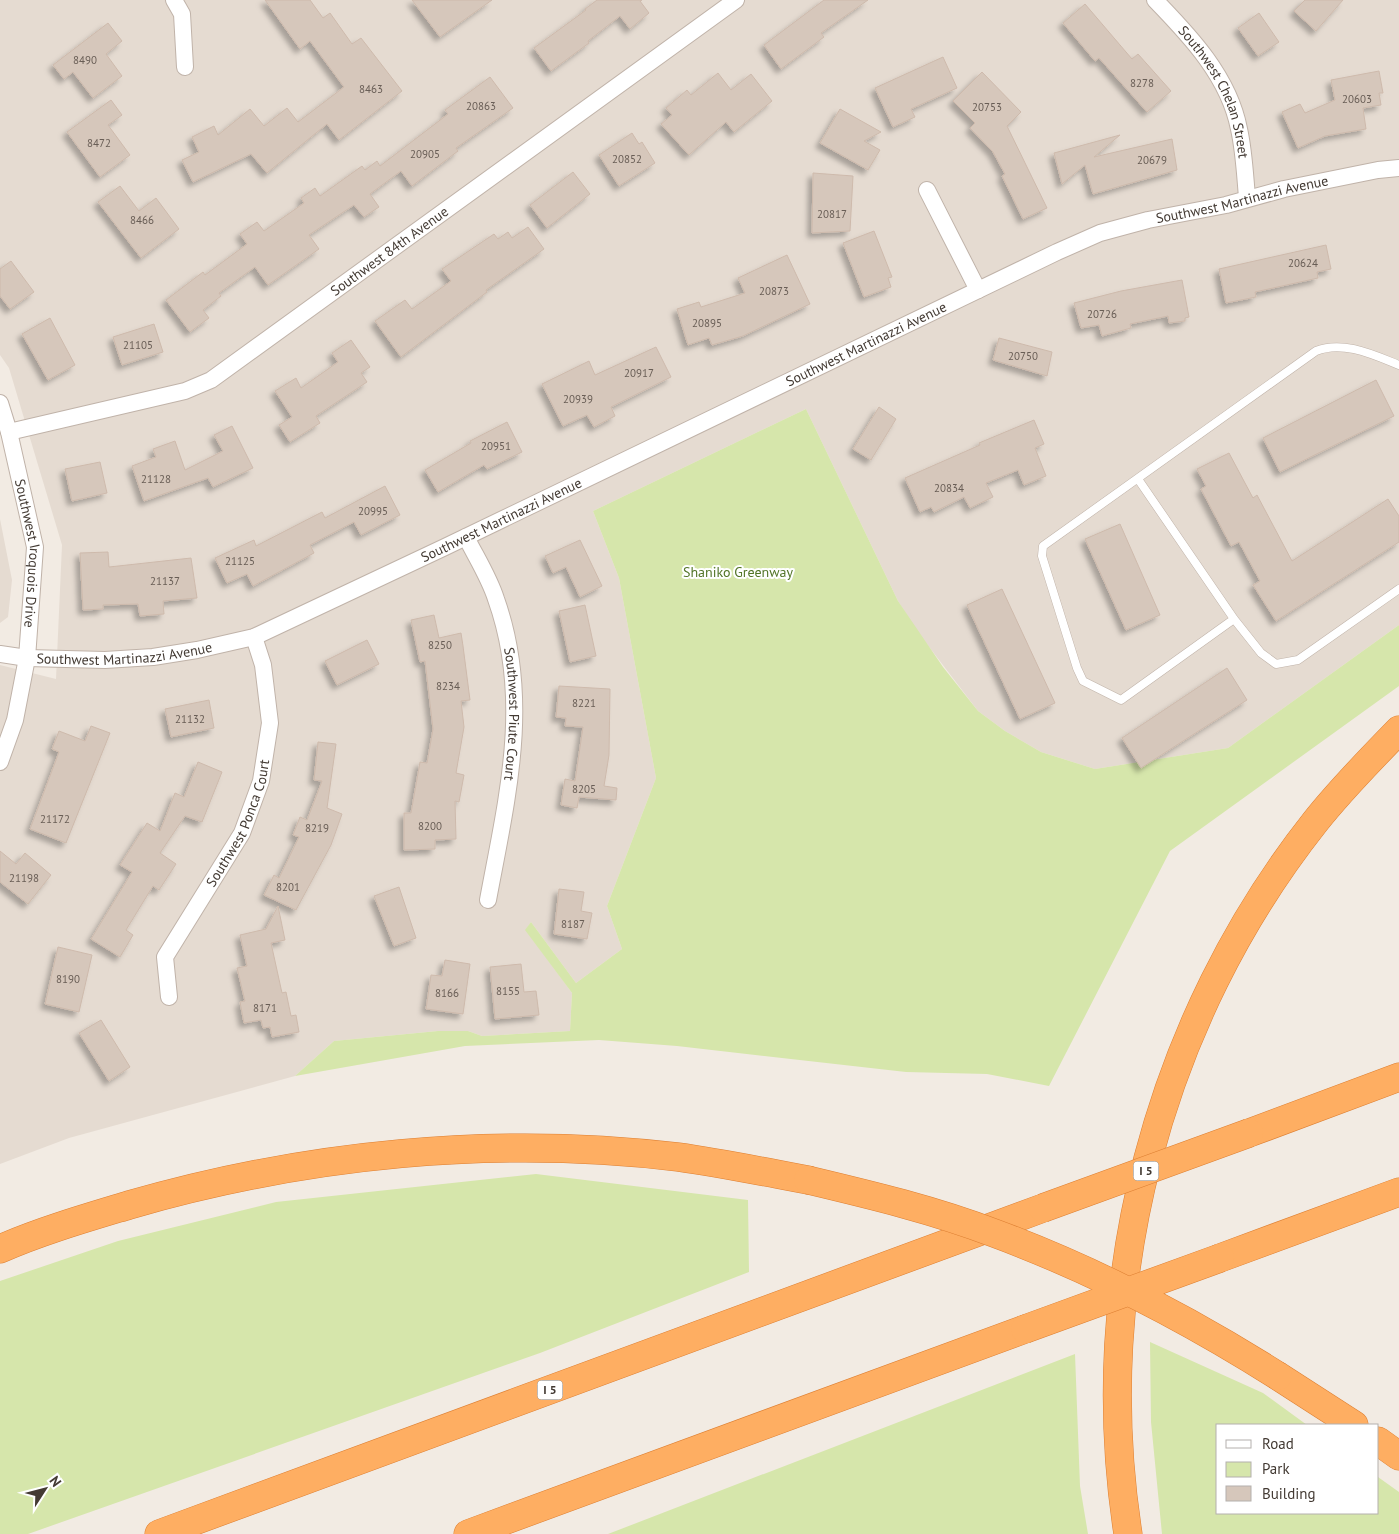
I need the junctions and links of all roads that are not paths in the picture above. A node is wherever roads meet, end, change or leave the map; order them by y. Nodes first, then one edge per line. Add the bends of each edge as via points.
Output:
1 (174, 0) edge
2 (736, 0) edge
3 (1154, 0) edge
4 (185, 67) dead end
5 (1399, 168) edge
6 (927, 190) dead end
7 (1247, 197) junction
8 (978, 290) junction
9 (1399, 365) edge
10 (0, 403) edge
11 (9, 432) junction
12 (1138, 479) junction
13 (466, 537) junction
14 (1399, 589) edge
15 (1234, 619) junction
16 (254, 637) junction
17 (0, 654) edge
18 (27, 658) junction
19 (1399, 730) edge
20 (0, 762) edge
21 (488, 900) dead end
22 (169, 997) dead end
23 (1399, 1077) edge
24 (1399, 1192) edge
25 (0, 1249) edge
26 (1352, 1424) edge
27 (1379, 1442) edge
28 (1399, 1456) edge
29 (159, 1534) edge
30 (468, 1534) edge
31 (1128, 1534) edge

1 - 4 street via 182,14
2 - 11 street, Southwest 84th Avenue via 211,380 185,391
3 - 7 street, Southwest Chelan Street via 1181,27 1221,80 1239,128
5 - 7 street, Southwest Martinazzi Avenue
6 - 8 street
7 - 8 street, Southwest Martinazzi Avenue via 1226,205 1100,233
8 - 13 street, Southwest Martinazzi Avenue
9 - 12 lane via 1340,346 1325,347
10 - 11 street, Southwest Iroquois Drive
11 - 18 street, Southwest Iroquois Drive via 35,547
12 - 15 lane
12 - 15 lane via 1043,546 1042,556 1083,681 1121,700
13 - 16 street, Southwest Martinazzi Avenue
13 - 21 street, Southwest Piute Court via 496,598 512,660 516,697 510,781
14 - 15 lane via 1298,660 1276,664 1261,653
16 - 18 street, Southwest Martinazzi Avenue via 153,657 105,660
16 - 22 street, Southwest Ponca Court via 263,665 270,724 261,781 242,833 165,957
17 - 18 street, Southwest Martinazzi Avenue
18 - 20 street, Southwest Iroquois Drive via 16,720
19 - 31 highway via 1315,822 1254,910 1213,982 1164,1104 1131,1234 1123,1299 1118,1362 1118,1438
23 - 29 highway, I 5, bridge
24 - 30 highway, bridge
25 - 26 highway, bridge via 184,1189 262,1172 341,1160 513,1149 678,1157 808,1180 932,1212 1052,1256 1168,1310 1226,1342
27 - 28 highway

